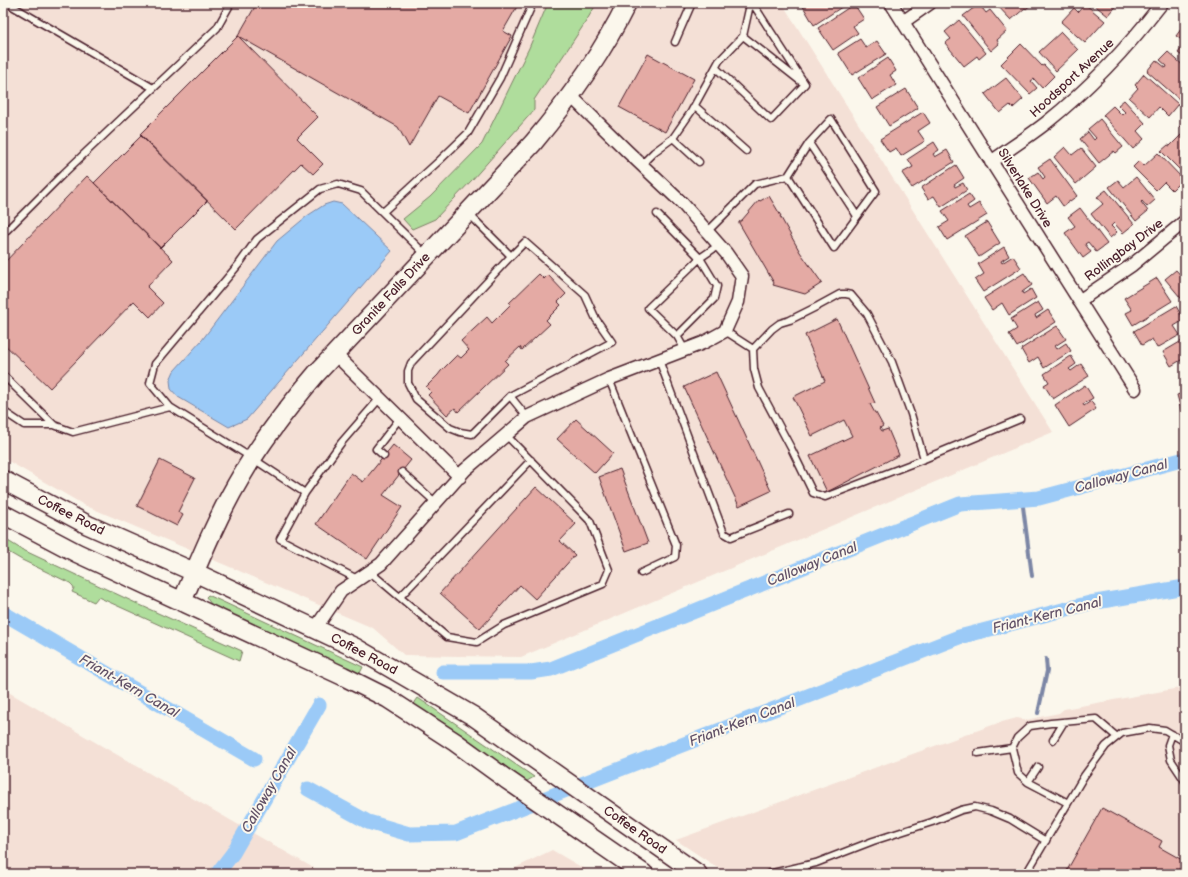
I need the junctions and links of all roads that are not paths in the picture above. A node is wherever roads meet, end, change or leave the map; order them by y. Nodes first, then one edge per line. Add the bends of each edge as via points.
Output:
1 (8, 3) edge
2 (231, 3) edge
3 (533, 3) edge
4 (626, 3) edge
5 (692, 3) edge
6 (890, 3) edge
7 (930, 3) edge
8 (1162, 3) edge
9 (753, 4) edge
10 (902, 22) junction
11 (743, 36) junction
12 (675, 42) dead end
13 (716, 68) junction
14 (805, 84) junction
15 (153, 88) junction
16 (571, 96) junction
17 (695, 106) junction
18 (673, 138) junction
19 (809, 143) junction
20 (746, 151) dead end
21 (699, 162) dead end
22 (991, 162) junction
23 (641, 165) junction
24 (788, 176) junction
25 (383, 212) junction
26 (468, 213) junction
27 (657, 214) dead end
28 (857, 216) junction
29 (1185, 221) edge
30 (707, 232) junction
31 (3, 234) edge
32 (718, 244) junction
33 (427, 256) junction
34 (511, 256) junction
35 (700, 258) junction
36 (1079, 301) junction
37 (725, 331) junction
38 (677, 336) junction
39 (753, 349) junction
40 (685, 350) junction
41 (335, 354) junction
42 (660, 360) junction
43 (3, 375) edge
44 (609, 379) junction
45 (1135, 389) dead end
46 (510, 396) junction
47 (380, 398) junction
48 (170, 407) junction
49 (3, 411) edge
50 (400, 418) junction
51 (527, 418) junction
52 (1020, 419) dead end
53 (54, 425) junction
54 (506, 435) junction
55 (384, 456) dead end
56 (252, 458) junction
57 (924, 459) junction
58 (531, 460) junction
59 (402, 472) dead end
60 (460, 477) junction
61 (3, 480) edge
62 (305, 493) junction
63 (436, 503) junction
64 (3, 514) edge
65 (789, 514) dead end
66 (194, 572) junction
67 (370, 572) junction
68 (641, 573) dead end
69 (359, 580) junction
70 (400, 597) junction
71 (182, 602) junction
72 (315, 628) junction
73 (1064, 722) junction
74 (1172, 734) junction
75 (1117, 737) junction
76 (1053, 740) dead end
77 (1185, 742) edge
78 (1012, 748) junction
79 (978, 753) dead end
80 (1038, 767) dead end
81 (1185, 781) edge
82 (1028, 782) junction
83 (1068, 803) junction
84 (1046, 840) junction
85 (799, 867) junction
86 (644, 874) edge
87 (698, 874) edge
88 (768, 874) edge
89 (810, 874) edge
90 (1026, 874) edge

1 - 15 lane
2 - 15 lane via 216,28
3 - 25 lane via 500,78 468,133
4 - 16 main road, Granite Falls Drive via 605,44
5 - 12 lane
6 - 10 street, Silverlake Drive
7 - 10 street
8 - 22 street, Hoodsport Avenue via 1143,28 1082,91 1046,122
9 - 11 lane
9 - 14 lane
10 - 22 street, Silverlake Drive
11 - 13 lane via 719,61
11 - 14 lane
13 - 14 lane via 771,120
13 - 17 lane
15 - 31 lane
16 - 23 street
16 - 26 main road, Granite Falls Drive via 533,143
17 - 18 lane
17 - 20 lane
18 - 21 lane
18 - 23 lane
19 - 24 lane
19 - 28 lane
19 - 28 lane via 831,119 876,191
22 - 36 street, Silverlake Drive
23 - 30 street via 682,203
24 - 28 lane via 834,248
24 - 30 lane via 754,184
25 - 33 lane
25 - 48 lane via 361,191 338,184 320,189 257,239 239,264 154,364 150,384
26 - 33 main road, Granite Falls Drive
26 - 34 lane
27 - 35 lane
29 - 36 street, Rollingbay Drive via 1132,265
30 - 32 street
32 - 35 lane
32 - 37 street via 742,276 738,302
33 - 41 main road, Granite Falls Drive
34 - 46 lane via 525,242 585,296 596,319 612,342
34 - 46 lane via 412,362 408,371 408,383 416,399 450,428 460,432 472,434
35 - 38 lane via 717,286 714,299
35 - 38 lane via 648,308
36 - 45 street, Silverlake Drive
37 - 39 lane
37 - 40 street
38 - 40 lane
39 - 57 lane via 754,369 759,388 813,493 825,498
39 - 57 lane via 780,323 840,294 850,295 867,314 892,362
40 - 42 street
41 - 47 street
41 - 56 main road, Granite Falls Drive via 286,410
42 - 44 street
42 - 65 lane via 724,533 730,537
43 - 53 lane
44 - 51 street
44 - 68 lane via 676,545 675,557
46 - 51 lane
47 - 50 street
47 - 62 lane via 341,442
48 - 53 lane via 74,432
48 - 56 lane
49 - 53 lane via 24,425
50 - 55 lane via 376,449
50 - 60 street
51 - 54 street
52 - 57 lane
54 - 58 lane
54 - 60 street
56 - 62 lane
56 - 66 main road, Granite Falls Drive via 221,513
58 - 70 lane
58 - 70 lane via 590,521 609,570 603,584 504,625 477,642 446,637
59 - 63 lane
60 - 63 street
61 - 66 main road, Coffee Road via 88,525
62 - 69 lane via 280,539
63 - 67 street via 381,564
64 - 71 main road via 77,553
66 - 71 main road, Granite Falls Drive
66 - 72 main road, Coffee Road
67 - 69 street
67 - 70 lane
69 - 72 street via 342,592
71 - 86 main road via 387,698 455,742
72 - 87 main road, Coffee Road via 356,648 473,716
73 - 75 lane via 1096,719
73 - 76 lane
73 - 78 lane via 1030,726 1017,738
74 - 75 lane via 1165,730 1150,728 1122,733
74 - 77 lane
74 - 81 lane via 1168,744 1171,760
75 - 83 lane via 1106,746
78 - 79 lane
78 - 82 lane via 1018,773
80 - 82 lane
82 - 83 lane
83 - 84 lane
84 - 85 lane via 1010,819 975,807
84 - 90 lane
85 - 88 lane
85 - 89 lane

